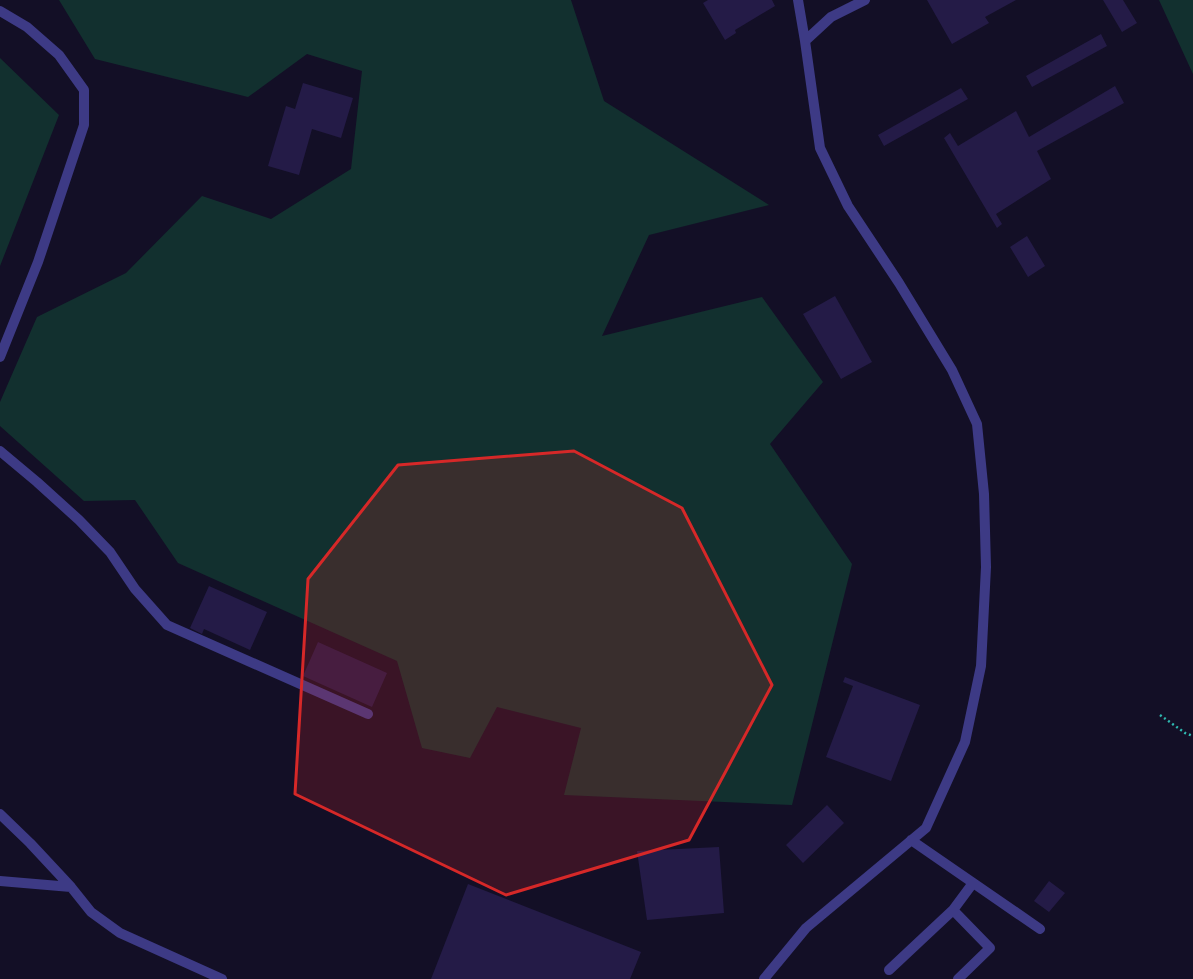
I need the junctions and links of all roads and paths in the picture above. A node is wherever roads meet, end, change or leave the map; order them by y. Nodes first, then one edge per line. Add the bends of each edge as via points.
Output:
1 (798, 0) edge
2 (865, 0) edge
3 (0, 11) edge
4 (806, 41) junction
5 (0, 357) edge
6 (0, 451) edge
7 (368, 714) dead end
8 (1160, 715) dead end
9 (1193, 736) edge
10 (0, 814) edge
11 (911, 840) junction
12 (0, 881) edge
13 (973, 883) junction
14 (71, 887) junction
15 (953, 910) junction
16 (1040, 929) dead end
17 (889, 970) dead end
18 (222, 979) edge
19 (764, 979) edge
20 (958, 979) edge

1 - 4 lane
2 - 4 lane via 831,17
3 - 5 lane via 28,27 59,55 84,90 84,125 38,262
4 - 11 lane via 820,148 848,206 952,370 977,424 984,494 986,567 981,666 965,742 926,828
6 - 7 lane via 79,520 110,552 135,589 167,626
8 - 9 path
10 - 14 lane
11 - 13 lane
11 - 19 lane via 806,928
12 - 14 lane
13 - 15 lane
13 - 16 lane
14 - 18 lane via 91,912 120,933
15 - 17 lane
15 - 20 lane via 990,948

